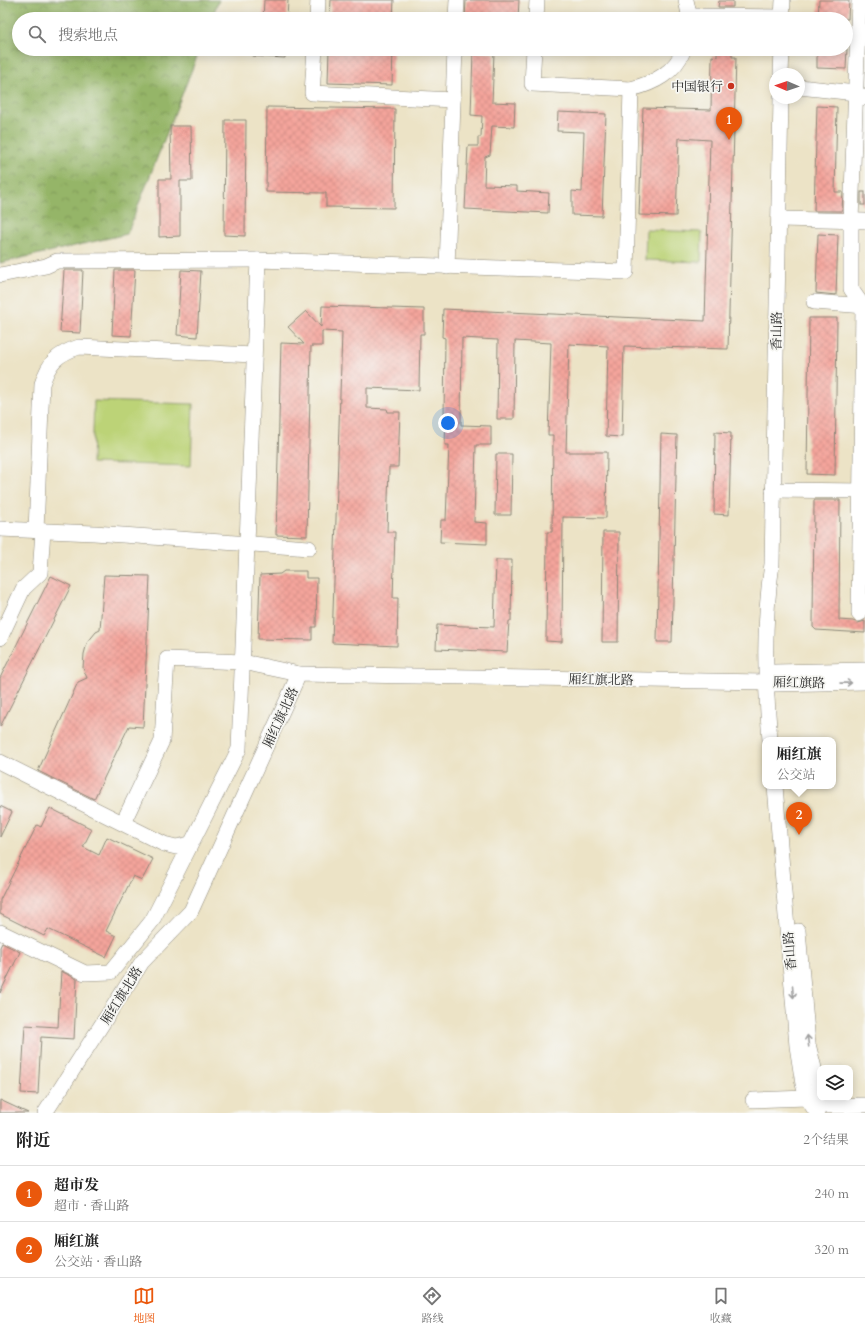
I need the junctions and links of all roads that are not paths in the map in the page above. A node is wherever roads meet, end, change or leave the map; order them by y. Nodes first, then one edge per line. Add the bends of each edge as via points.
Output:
1 (318, 0) edge
2 (457, 0) edge
3 (537, 0) edge
4 (686, 0) edge
5 (783, 0) edge
6 (860, 0) edge
7 (317, 12) edge
8 (456, 12) edge
9 (536, 12) edge
10 (689, 12) edge
11 (782, 12) edge
12 (315, 56) edge
13 (455, 56) edge
14 (534, 56) edge
15 (682, 56) edge
16 (782, 56) edge
17 (781, 68) edge
18 (805, 88) edge
19 (631, 89) junction
20 (861, 96) edge
21 (453, 100) junction
22 (781, 104) edge
23 (779, 219) junction
24 (858, 221) edge
25 (258, 260) junction
26 (447, 266) junction
27 (0, 275) edge
28 (814, 302) dead end
29 (864, 306) edge
30 (254, 355) junction
31 (773, 490) junction
32 (863, 491) edge
33 (0, 529) edge
34 (39, 531) junction
35 (247, 545) junction
36 (309, 548) dead end
37 (859, 614) dead end
38 (0, 638) edge
39 (242, 662) junction
40 (865, 670) edge
41 (300, 674) junction
42 (772, 679) junction
43 (865, 682) edge
44 (770, 737) edge
45 (779, 737) edge
46 (0, 762) edge
47 (774, 789) edge
48 (784, 789) edge
49 (123, 823) junction
50 (190, 844) junction
51 (0, 932) edge
52 (753, 1100) dead end
53 (820, 1103) edge
54 (865, 1105) edge
55 (45, 1113) edge

1 - 7 street
2 - 8 street
3 - 9 street
4 - 10 street
5 - 11 street
6 - 20 street
12 - 21 street via 312,93
13 - 21 street
14 - 19 street via 532,84
15 - 19 street via 669,72 651,84
16 - 17 street
18 - 20 street
19 - 26 street via 626,272
20 - 24 street
21 - 26 street
22 - 23 street, 香山路
23 - 24 street
23 - 31 street, 香山路
24 - 29 street via 851,288
25 - 26 street
25 - 27 street via 57,261 46,266
25 - 30 street
28 - 29 street
29 - 32 street
30 - 34 street via 80,347 64,352 47,368 42,384
30 - 35 street
31 - 32 street
31 - 42 street, 香山路 via 772,564 767,595
32 - 37 street
33 - 34 street
34 - 35 street
34 - 38 street via 40,573 24,589
35 - 36 street
35 - 39 street
39 - 41 street
39 - 49 street via 167,659 162,741
39 - 50 street via 240,749
40 - 42 street, 厢红旗路
41 - 42 street, 厢红旗北路
41 - 55 street, 厢红旗北路 via 191,911 142,962
42 -> 43 street, 厢红旗路
42 - 44 street, 香山路
42 - 45 street, 香山路
46 - 49 street
47 -> 53 street, 香山路 via 797,1046 803,1084
53 -> 48 street, 香山路 via 808,1044
49 - 50 street via 164,844 176,847
50 - 51 street via 152,922 112,972 85,973
52 - 53 street
53 - 54 street

